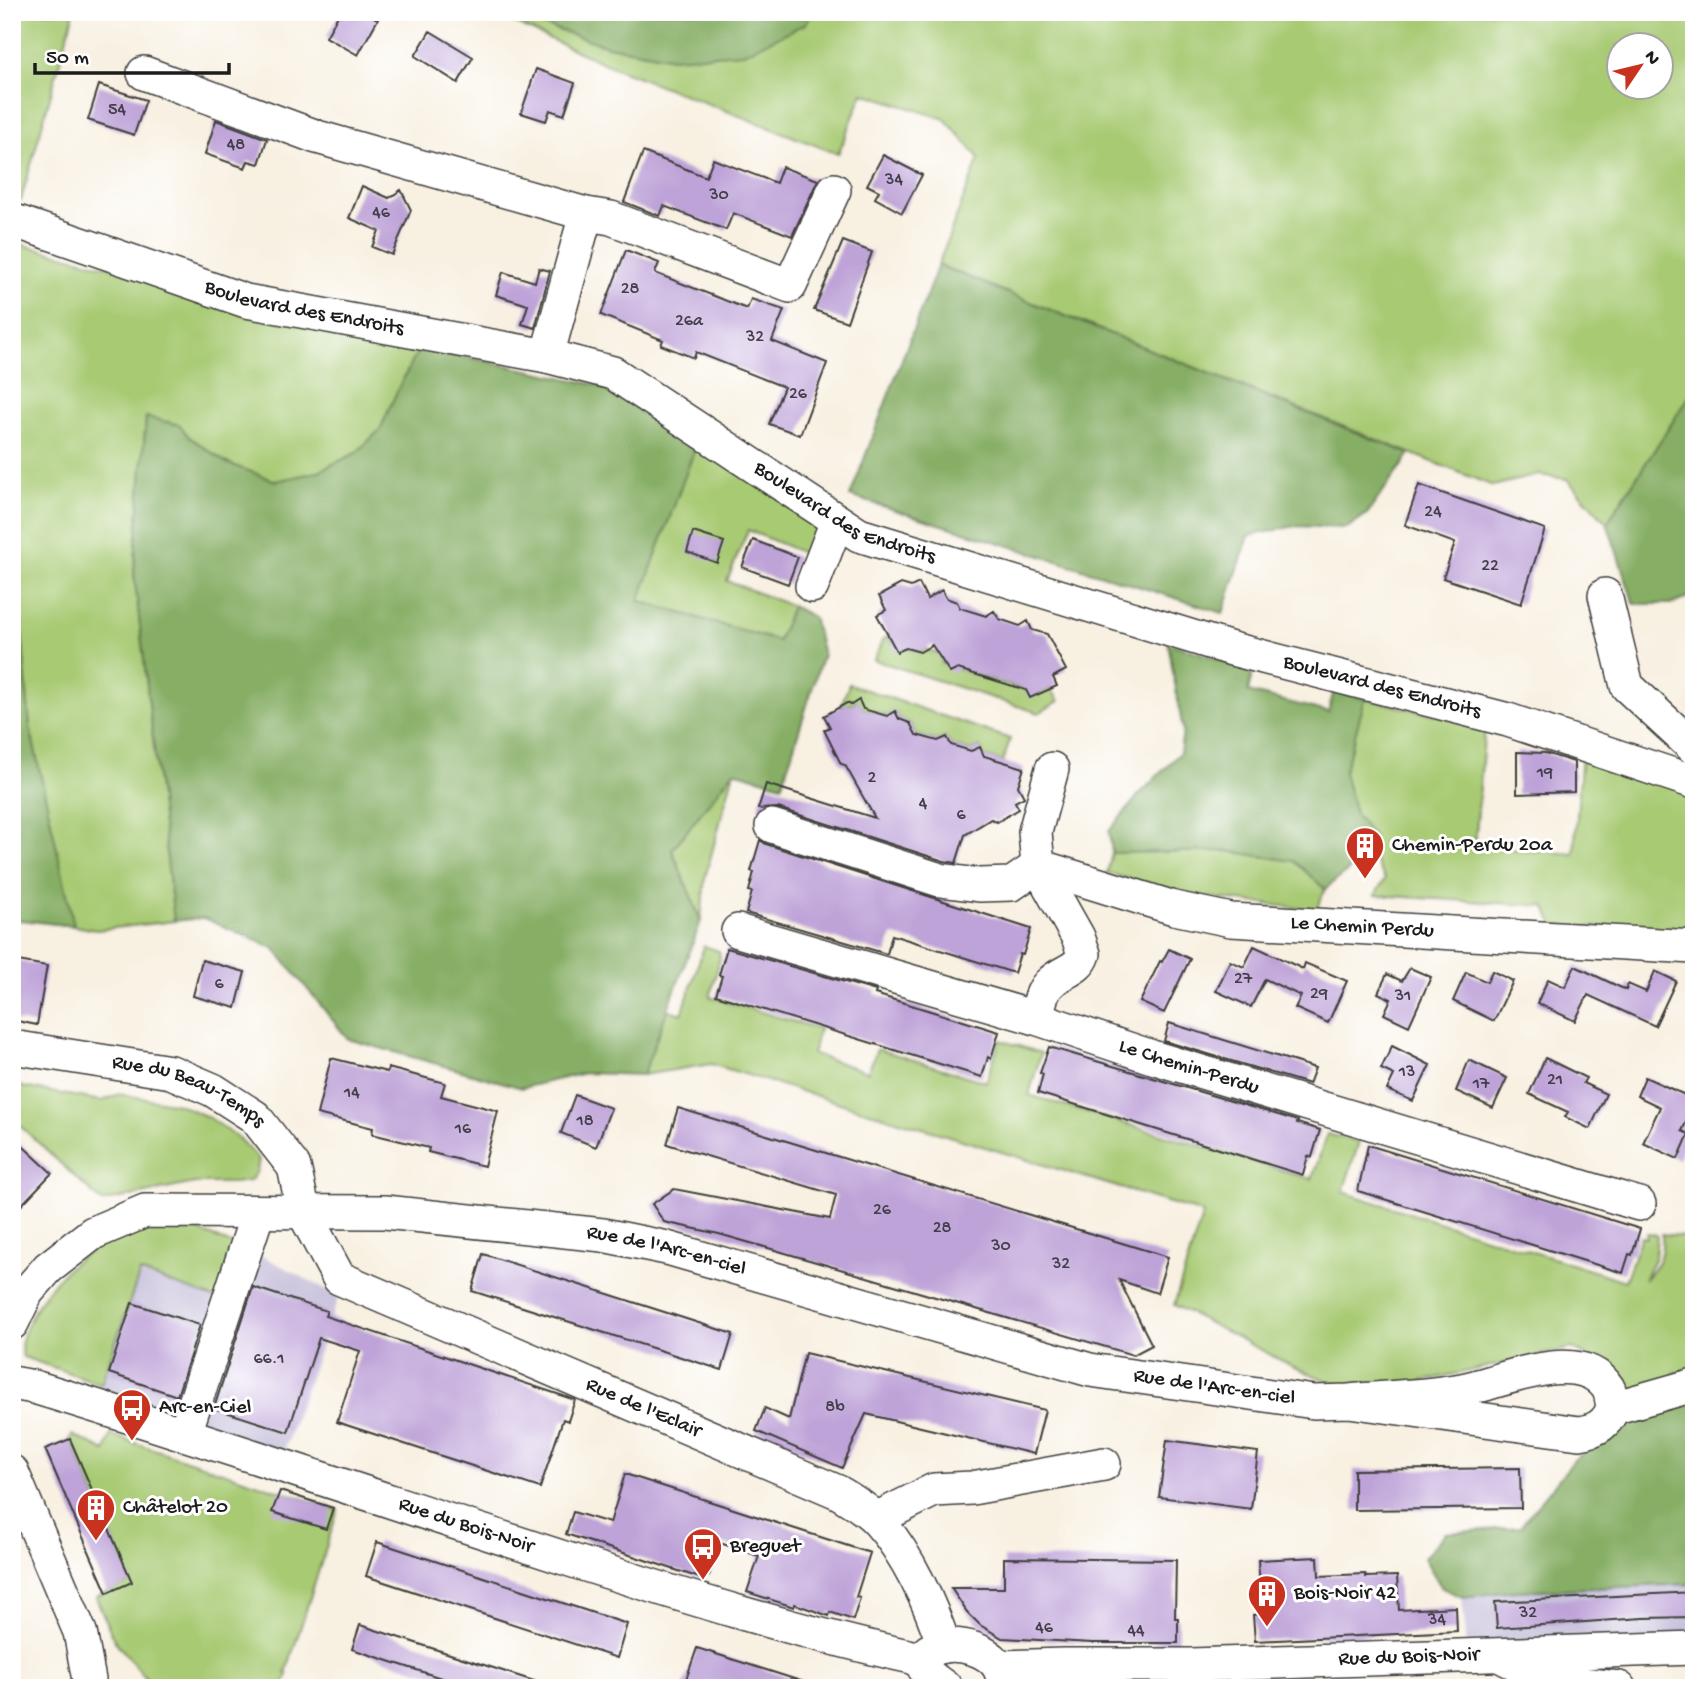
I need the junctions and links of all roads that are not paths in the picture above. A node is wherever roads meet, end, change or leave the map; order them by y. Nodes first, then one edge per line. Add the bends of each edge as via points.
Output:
1 (144, 73) dead end
2 (834, 190) dead end
3 (586, 214) junction
4 (12, 220) edge
5 (547, 356) junction
6 (837, 521) junction
7 (812, 586) dead end
8 (1605, 596) dead end
9 (1694, 748) edge
10 (1052, 769) dead end
11 (1694, 782) edge
12 (772, 826) dead end
13 (1038, 866) junction
14 (738, 931) dead end
15 (1694, 947) edge
16 (1036, 1018) junction
17 (12, 1047) edge
18 (1639, 1205) dead end
19 (258, 1212) junction
20 (304, 1213) junction
21 (12, 1323) edge
22 (12, 1383) edge
23 (1694, 1385) edge
24 (1349, 1401) junction
25 (1613, 1408) junction
26 (185, 1433) junction
27 (1104, 1464) dead end
28 (12, 1472) edge
29 (876, 1519) junction
30 (1694, 1648) edge
31 (932, 1653) junction
32 (1497, 1655) junction
33 (1000, 1678) edge
34 (90, 1685) edge
35 (946, 1688) edge
36 (1619, 1688) edge

1 - 3 street via 317,137
2 - 3 street via 790,286 611,218
3 - 5 street
4 - 5 street, Boulevard des Endroits via 246,301
5 - 6 street, Boulevard des Endroits via 613,373
6 - 7 street
6 - 11 street, Boulevard des Endroits via 859,535 1220,645 1508,720
8 - 9 street via 1627,686
10 - 13 street via 1035,832
12 - 13 street via 940,880 1012,884
13 - 15 street, Le Chemin Perdu via 1174,908 1231,920
13 - 16 street via 1084,954 1077,966 1045,989
14 - 16 street, Le Chemin-Perdu
16 - 18 street, Le Chemin-Perdu
17 - 20 street, Rue du Beau-Temps via 171,1072 214,1090 254,1117 294,1167
19 - 20 street, Rue de l'Arc-en-ciel
19 - 21 street, Rue de l'Arc-en-ciel via 145,1211 93,1233 48,1268 27,1292
19 - 26 street
20 - 24 street, Rue de l'Arc-en-ciel via 386,1212 603,1235 667,1248 1090,1370 1314,1402
20 - 29 street, Rue de l'Eclair via 340,1278 838,1492
22 - 26 street, Rue du Bois-Noir
23 - 25 street
24 - 25 street, Rue de l'Arc-en-ciel via 1579,1433 1601,1426
24 - 25 street, Rue de l'Arc-en-ciel via 1462,1390 1522,1373 1569,1367 1597,1376 1609,1389
26 - 31 street, Rue du Bois-Noir via 687,1597 855,1646
27 - 29 street via 972,1488 934,1490
28 - 34 street via 80,1632
29 - 31 street, Rue de l'Eclair via 928,1600
30 - 32 street, Rue du Bois-Noir
31 - 33 street, Rue du Bois-Noir via 974,1648 984,1653
31 - 35 street, Rue de l'Eclair via 925,1671
32 - 33 street, Rue du Bois-Noir via 1191,1665 1063,1664
32 - 36 street via 1551,1681

